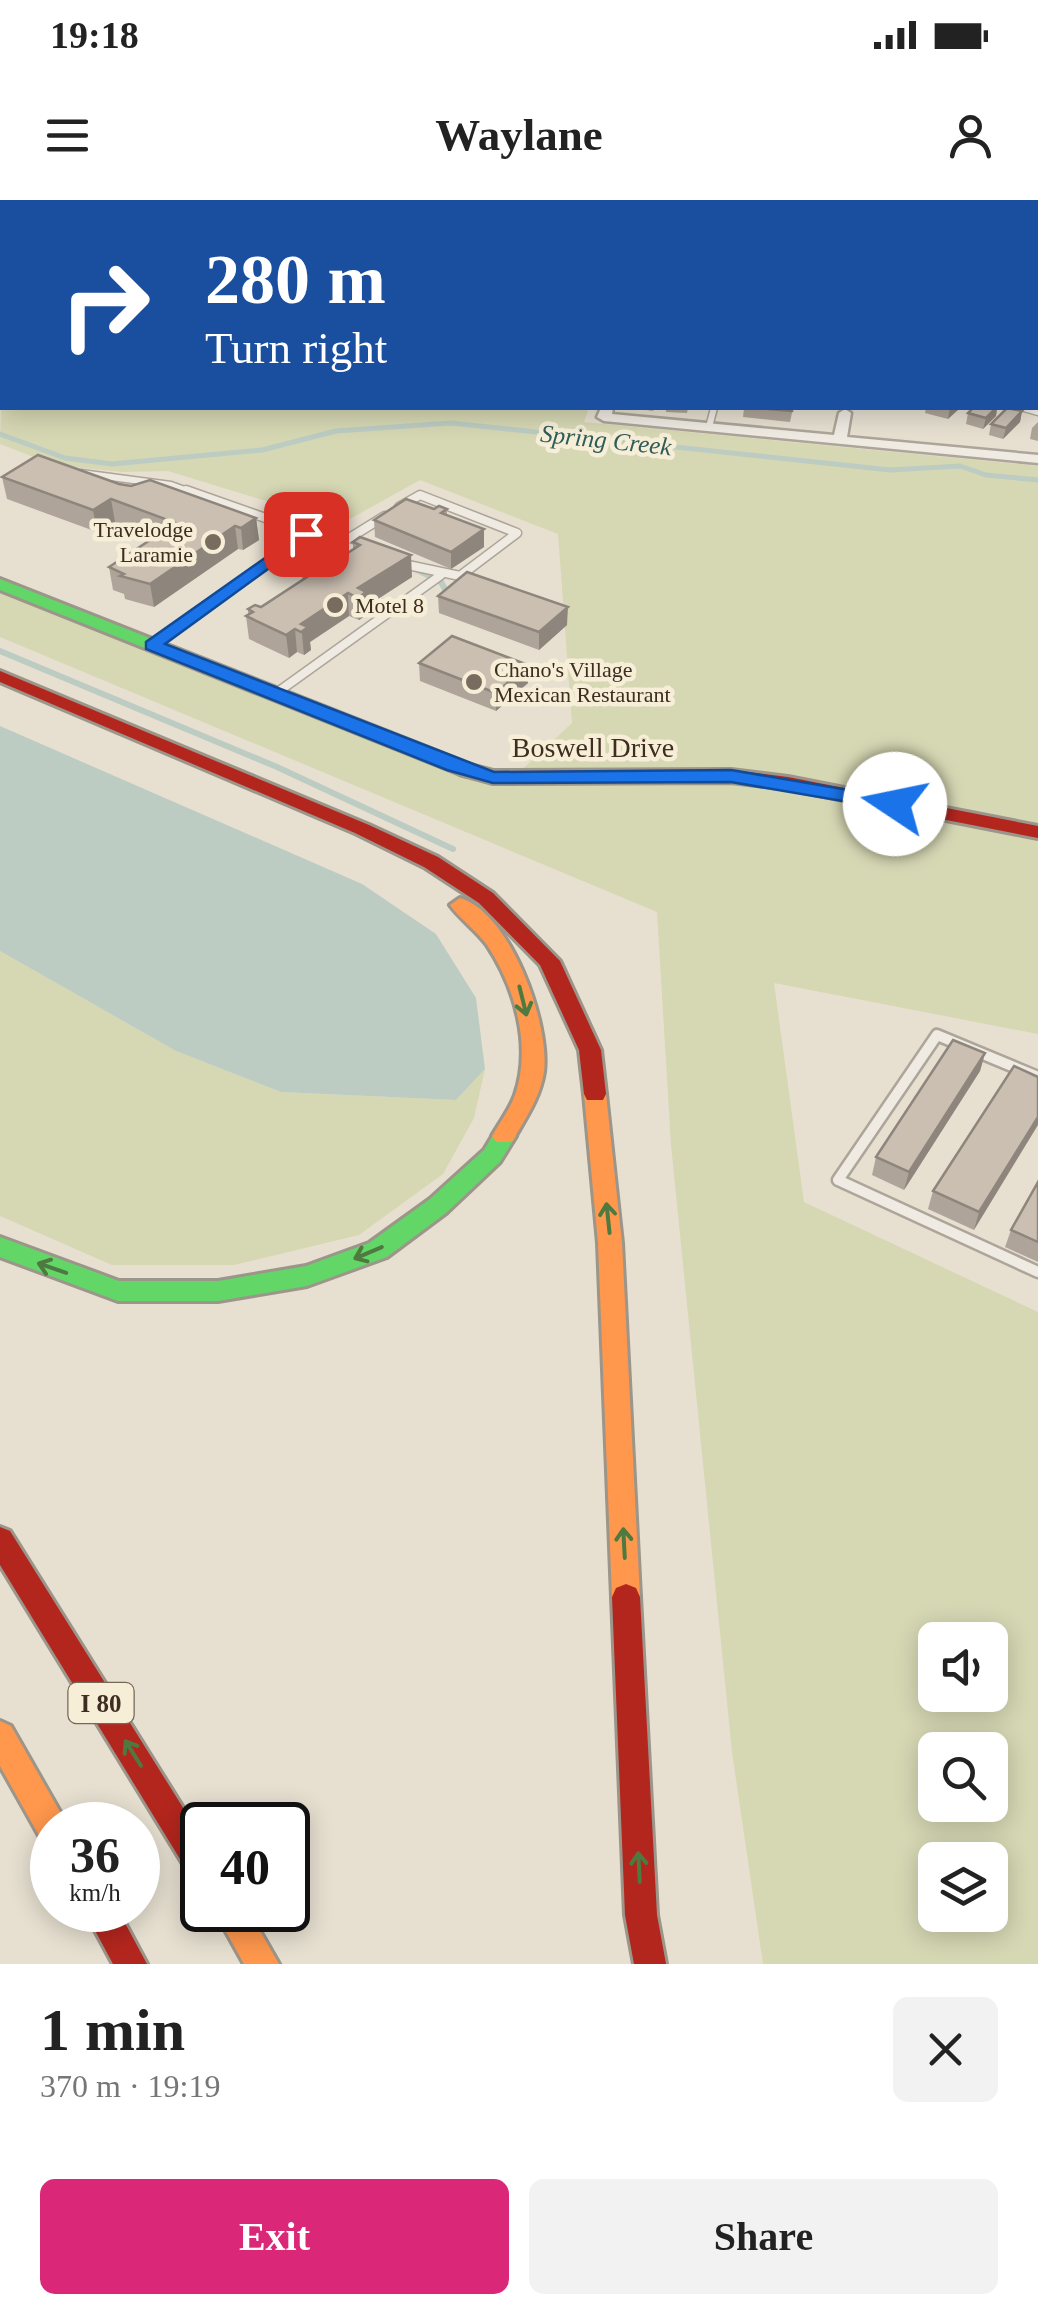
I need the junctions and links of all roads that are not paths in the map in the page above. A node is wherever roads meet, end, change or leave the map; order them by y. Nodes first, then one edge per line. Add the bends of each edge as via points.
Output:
1 (713, 410) edge
2 (605, 412) edge
3 (845, 413) dead end
4 (709, 427) junction
5 (840, 440) junction
6 (1038, 459) edge
7 (64, 470) edge
8 (306, 534) junction
9 (338, 545) junction
10 (372, 555) edge
11 (389, 560) edge
12 (441, 574) junction
13 (0, 584) edge
14 (152, 645) junction
15 (0, 676) edge
16 (0, 692) edge
17 (274, 694) junction
18 (1038, 832) edge
19 (1038, 1077) edge
20 (0, 1247) edge
21 (1038, 1272) edge
22 (0, 1540) edge
23 (0, 1736) edge
24 (0, 1744) edge
25 (26, 1781) junction
26 (38, 1802) edge
27 (180, 1830) edge
28 (112, 1932) edge
29 (243, 1932) edge
30 (130, 1964) edge
31 (263, 1964) edge
32 (650, 1964) edge

1 - 4 lane
2 - 4 street
3 - 5 street
4 - 5 street
5 - 6 street
7 - 8 lane via 171,485
8 - 9 lane
8 - 14 lane
9 - 10 lane
9 - 12 lane via 420,494 516,533 460,576
11 - 12 lane
12 - 17 lane
13 - 14 main road, Boswell Drive
14 - 17 main road, Boswell Drive
32 -> 15 main road via 641,1915 610,1243 590,1050 549,962 486,898 431,862
16 -> 20 main road via 424,880 476,916 517,978 535,1048 528,1092 492,1156 378,1250 307,1276 218,1291 118,1291
17 - 18 main road, Boswell Drive via 493,778 731,776
19 - 21 lane via 936,1035 838,1180
27 -> 22 main road, I 80
23 - 25 main road
24 - 25 main road
25 - 26 main road
28 - 30 main road
29 - 31 main road

